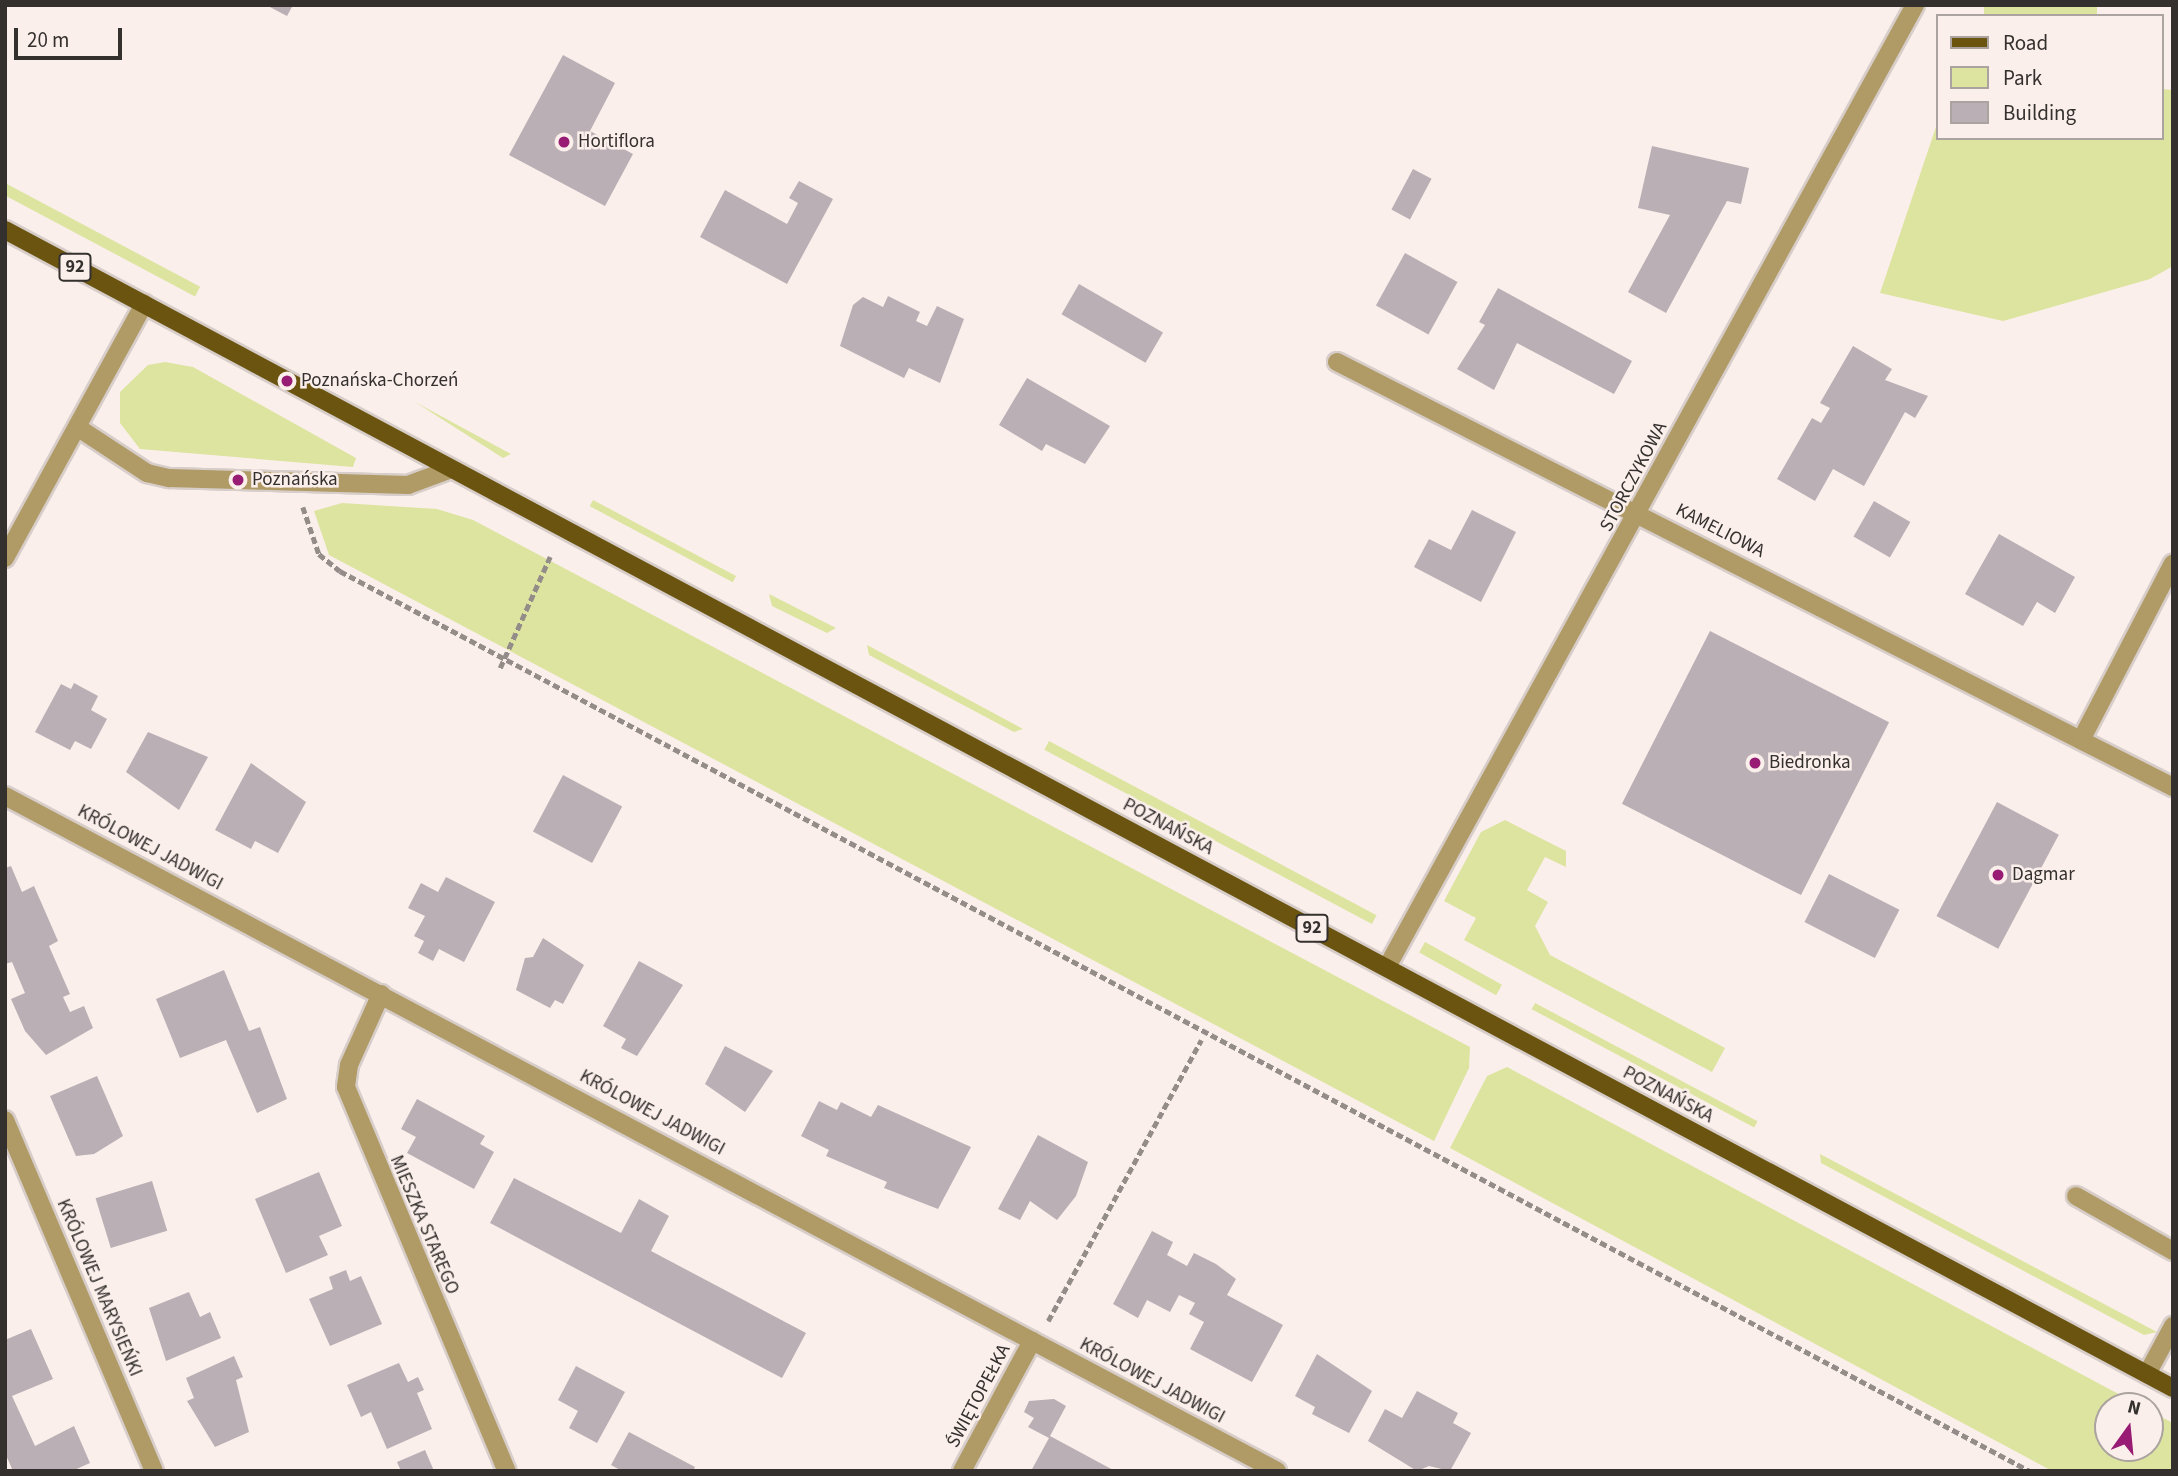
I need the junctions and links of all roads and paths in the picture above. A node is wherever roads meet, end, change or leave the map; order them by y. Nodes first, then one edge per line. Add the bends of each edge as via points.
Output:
1 (1915, 5) edge
2 (5, 230) edge
3 (144, 304) junction
4 (1338, 362) dead end
5 (77, 426) junction
6 (450, 469) junction
7 (299, 482) junction
8 (1639, 513) junction
9 (550, 557) dead end
10 (5, 558) edge
11 (2173, 563) edge
12 (506, 658) junction
13 (500, 668) dead end
14 (2081, 740) junction
15 (2173, 787) edge
16 (5, 796) edge
17 (1387, 967) junction
18 (381, 994) junction
19 (1201, 1040) dead end
20 (5, 1121) edge
21 (2076, 1196) dead end
22 (2173, 1251) edge
23 (2173, 1326) edge
24 (1032, 1341) junction
25 (2147, 1374) junction
26 (2173, 1388) edge
27 (154, 1471) edge
28 (507, 1471) edge
29 (962, 1471) edge
30 (1277, 1471) edge
31 (2030, 1471) edge

1 - 8 street, STORCZYKOWA
2 - 3 main road, 92
3 - 5 street
3 - 6 main road, POZNAŃSKA / 92
4 - 8 street, KAMELIOWA
5 - 7 street via 147,472 169,478
5 - 10 street
6 - 7 street via 408,485
6 - 17 main road, POZNAŃSKA / 92
7 - 12 path via 309,535 327,563
8 - 14 street, KAMELIOWA
8 - 17 street, STORCZYKOWA
9 - 12 path
11 - 14 street
12 - 13 path
12 - 31 path
14 - 15 street, KAMELIOWA
16 - 18 street, KRÓLOWEJ JADWIGI
17 - 25 main road, POZNAŃSKA / 92
18 - 24 street, KRÓLOWEJ JADWIGI
18 - 28 street, MIESZKA STAREGO via 349,1065 346,1087
19 - 24 path via 1057,1310
20 - 27 street, KRÓLOWEJ MARYSIEŃKI
21 - 22 street
23 - 25 street
24 - 29 street, ŚWIĘTOPEŁKA
24 - 30 street, KRÓLOWEJ JADWIGI
25 - 26 main road, POZNAŃSKA / 92

